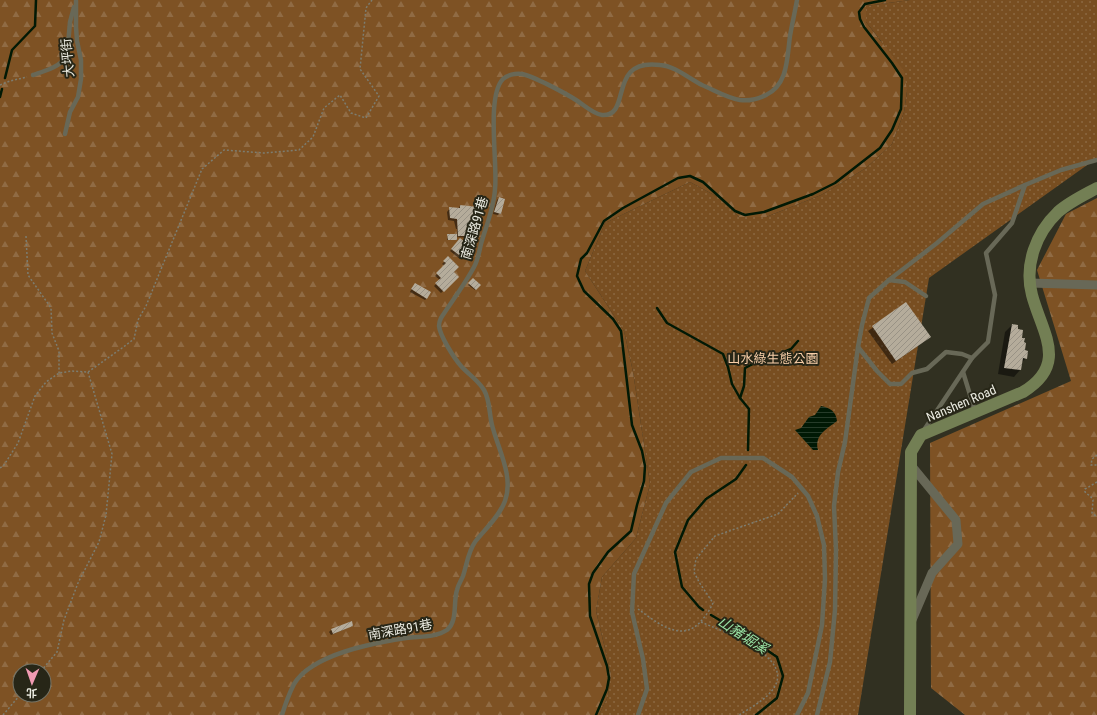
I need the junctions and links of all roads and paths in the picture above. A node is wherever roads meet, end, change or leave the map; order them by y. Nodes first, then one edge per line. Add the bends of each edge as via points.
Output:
1 (372, 0) edge
2 (797, 0) edge
3 (76, 1) edge
4 (33, 75) joint
5 (0, 85) edge
6 (65, 134) dead end
7 (1097, 160) edge
8 (1025, 185) junction
9 (1097, 188) edge
10 (26, 236) dead end
11 (889, 280) junction
12 (1030, 283) junction
13 (1097, 285) edge
14 (926, 296) dead end
15 (858, 347) junction
16 (972, 358) junction
17 (88, 372) junction
18 (963, 372) junction
19 (59, 373) junction
20 (975, 411) junction
21 (921, 435) junction
22 (1097, 455) edge
23 (910, 464) junction
24 (1097, 465) edge
25 (0, 468) edge
26 (1097, 482) edge
27 (802, 488) junction
28 (1097, 517) edge
29 (632, 605) junction
30 (701, 622) junction
31 (910, 623) junction
32 (48, 663) edge
33 (13, 703) edge
34 (3, 715) edge
35 (282, 715) edge
36 (638, 715) edge
37 (739, 715) edge
38 (797, 715) edge
39 (817, 715) edge
40 (910, 715) edge

1 - 17 path via 366,8 360,68 379,96 366,118 351,113 340,95 324,108 313,137 299,150 264,153 224,150 202,170 138,320 134,339
2 - 35 lane, 南深路91巷 via 783,80 771,93 762,97 739,100 664,65 641,65 626,76 615,110 601,115 531,76 511,74 503,78 495,107 494,200 475,265 441,318 439,326 460,365 478,381 488,398 495,438 505,464 505,502 469,551 457,590 454,619 447,630 439,634 406,638 329,656 305,672 295,683
3 - 4 lane, 大坪街 via 70,22 67,56 56,66
3 - 6 lane, 大坪街 via 77,41 82,60 81,79 78,97 70,112
4 - 5 path
7 - 8 lane via 1061,170
8 - 11 lane via 984,204
8 - 16 lane via 1012,223 986,253 995,295 988,342
9 - 12 main road, Nanshen Road via 1059,210 1044,228 1033,252
10 - 19 path via 28,274 51,308 52,333 59,350
11 - 14 lane via 905,282
11 - 15 lane via 869,298
12 - 13 street
12 - 20 main road, Nanshen Road via 1049,343 1048,363 1032,387
15 - 16 lane via 890,384 901,384 912,373 927,369 946,352
15 - 39 lane via 834,506 835,610 830,662
16 - 18 lane
17 - 19 path
17 - 32 path via 112,454 106,515 99,542 78,583 64,620 57,652
18 - 20 lane
18 - 21 lane
19 - 25 path via 46,382 35,396 18,443
20 - 21 main road, Nanshen Road
21 - 23 main road, Nanshen Road via 911,452
22 - 24 path via 1091,465
23 - 31 main road, Nanshen Road
23 - 31 street via 956,520 958,544 932,573
26 - 28 path via 1085,489 1092,497 1092,513
27 - 29 lane via 792,477 762,458 721,458 691,472 666,503 634,574
27 - 30 path via 778,514 715,536 699,554 694,572 713,603
27 - 38 lane via 817,516 824,545 826,579 822,625 808,693
29 - 30 path via 661,625 682,632 692,630
29 - 36 lane via 647,689
30 - 37 path via 757,648 776,668 778,678 775,687 763,699
31 - 40 main road, Nanshen Road
33 - 34 path

